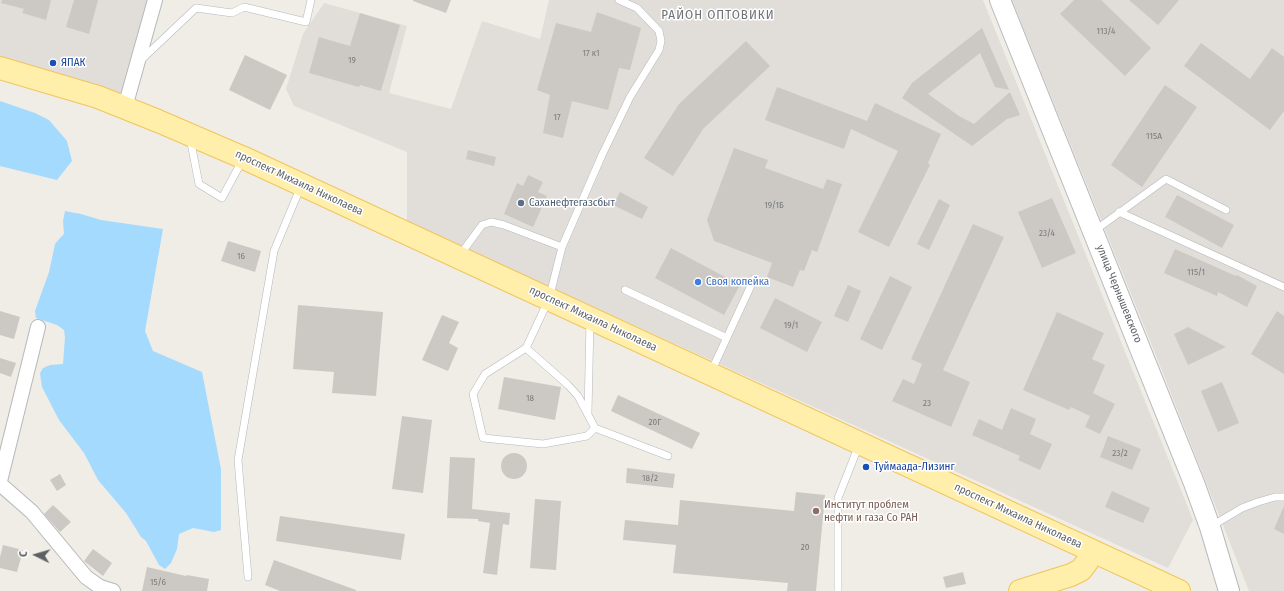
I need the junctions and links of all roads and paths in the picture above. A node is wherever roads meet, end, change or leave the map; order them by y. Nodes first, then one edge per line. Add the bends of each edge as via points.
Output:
1 (155, 0) edge
2 (311, 0) edge
3 (619, 0) edge
4 (1000, 0) edge
5 (245, 4) edge
6 (137, 64) junction
7 (0, 68) edge
8 (125, 107) junction
9 (189, 134) junction
10 (244, 158) junction
11 (302, 184) junction
12 (1226, 210) dead end
13 (1120, 212) junction
14 (1093, 231) junction
15 (562, 248) junction
16 (459, 257) junction
17 (754, 279) dead end
18 (1284, 287) edge
19 (625, 290) dead end
20 (549, 299) junction
21 (590, 318) junction
22 (38, 327) dead end
23 (727, 338) junction
24 (526, 348) junction
25 (710, 374) junction
26 (588, 415) junction
27 (595, 428) junction
28 (860, 443) junction
29 (668, 456) dead end
30 (0, 481) edge
31 (0, 484) edge
32 (1284, 497) edge
33 (1210, 527) junction
34 (1092, 551) junction
35 (248, 577) dead end
36 (113, 591) edge
37 (838, 591) edge
38 (1020, 591) edge
39 (1179, 591) edge
40 (1229, 591) edge

1 - 6 street
2 - 5 lane via 306,22
3 - 15 lane via 637,8 659,31 659,50 630,96
4 - 14 main road, улица Чернышевского
5 - 6 lane via 232,13 196,8
6 - 8 street
7 - 8 main road, проспект Михаила Николаева
8 - 9 main road, проспект Михаила Николаева
9 - 10 main road, проспект Михаила Николаева
9 - 10 lane via 198,184 222,198
10 - 11 main road, проспект Михаила Николаева
11 - 16 main road, проспект Михаила Николаева
11 - 35 lane via 274,251 238,460
12 - 13 lane via 1166,179
13 - 14 lane
13 - 18 lane
14 - 33 main road, улица Чернышевского
15 - 16 lane via 491,222 482,225
15 - 20 lane
16 - 20 main road, проспект Михаила Николаева
17 - 23 lane
19 - 23 lane
20 - 21 main road, проспект Михаила Николаева
20 - 24 lane
21 - 25 main road, проспект Михаила Николаева
21 - 26 lane
22 - 30 street
23 - 25 lane
24 - 26 lane via 568,385 578,396
24 - 27 lane via 485,374 473,394 483,438 542,444 587,436
25 - 28 main road, проспект Михаила Николаева
26 - 27 lane
27 - 29 lane
28 - 34 main road, проспект Михаила Николаева
28 - 37 lane via 838,498
31 - 36 street via 32,512 86,577 100,587
32 - 33 lane via 1275,497 1242,508
33 - 40 main road, улица Чернышевского
34 - 38 main road via 1081,570
34 - 39 main road, проспект Михаила Николаева

